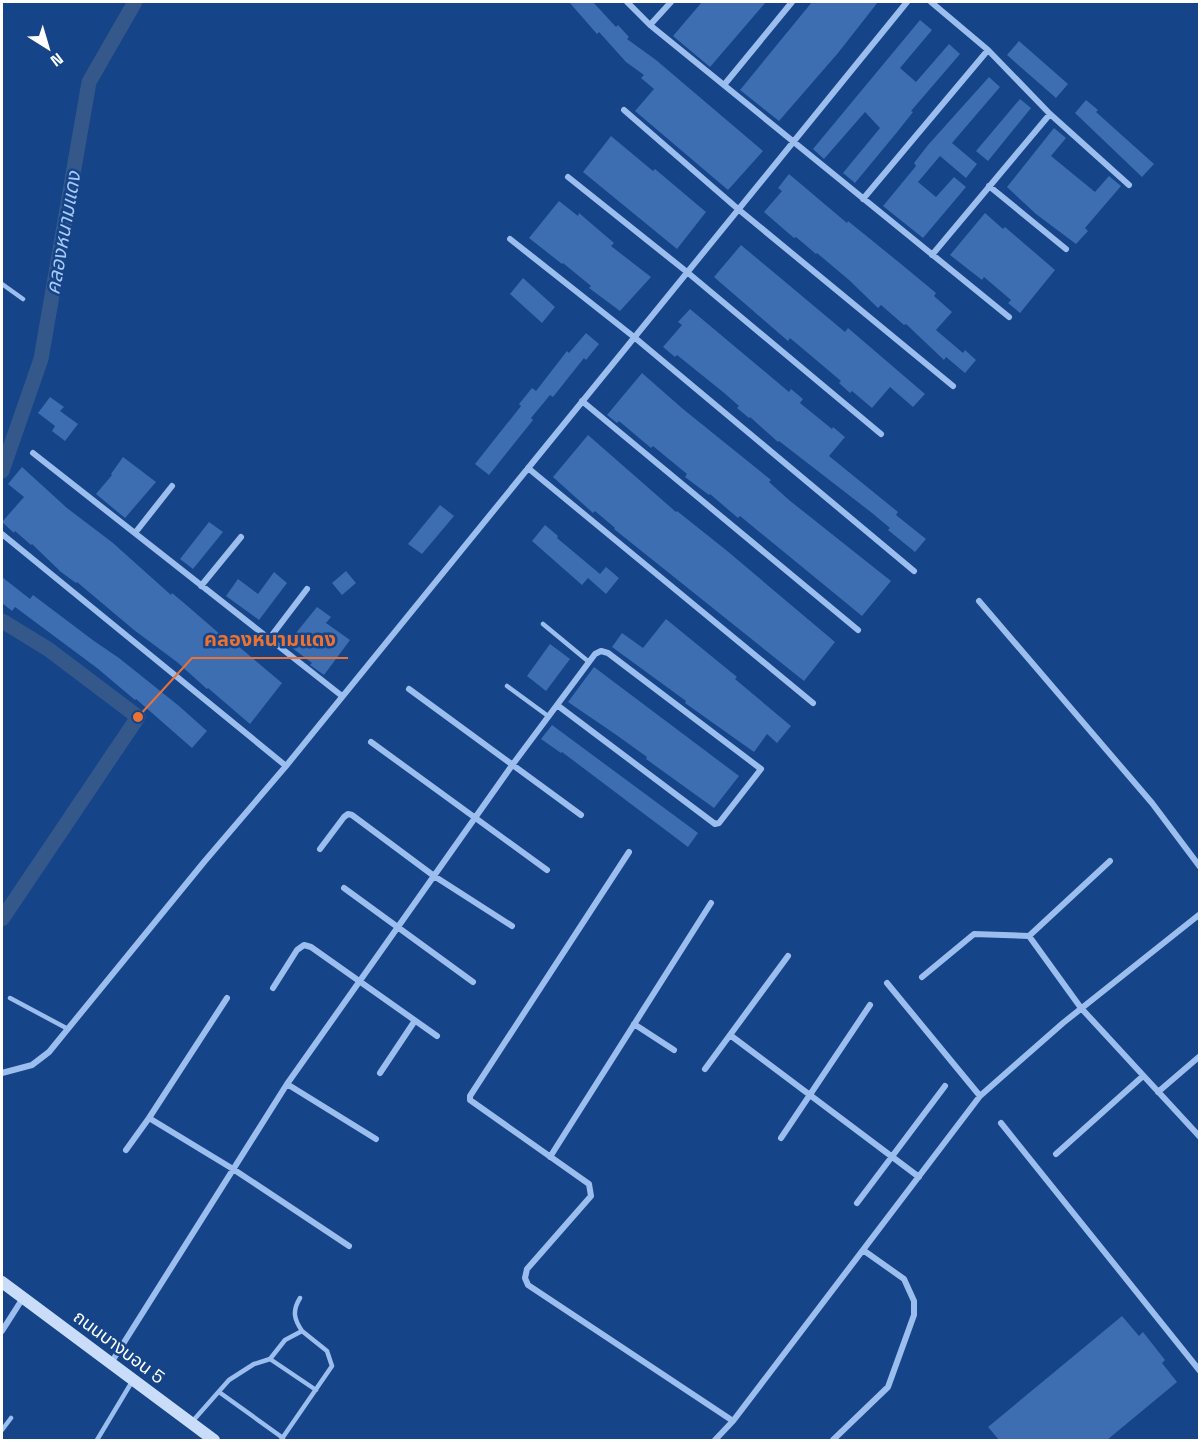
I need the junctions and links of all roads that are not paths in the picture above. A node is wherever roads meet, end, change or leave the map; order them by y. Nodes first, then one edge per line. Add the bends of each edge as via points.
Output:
1 (627, 2) edge
2 (671, 2) edge
3 (792, 2) edge
4 (907, 2) edge
5 (930, 2) edge
6 (650, 25) junction
7 (987, 50) junction
8 (724, 85) junction
9 (624, 110) dead end
10 (1050, 114) junction
11 (793, 142) junction
12 (568, 177) dead end
13 (1130, 185) dead end
14 (989, 186) junction
15 (863, 199) junction
16 (738, 209) junction
17 (510, 239) dead end
18 (1066, 249) dead end
19 (932, 255) junction
20 (687, 272) junction
21 (2, 284) edge
22 (23, 298) dead end
23 (1009, 317) dead end
24 (634, 337) junction
25 (953, 386) dead end
26 (582, 401) junction
27 (881, 434) dead end
28 (33, 453) dead end
29 (528, 468) junction
30 (172, 486) dead end
31 (2, 534) edge
32 (135, 534) junction
33 (241, 537) dead end
34 (914, 571) dead end
35 (201, 586) junction
36 (307, 589) dead end
37 (979, 601) dead end
38 (543, 624) dead end
39 (858, 630) dead end
40 (269, 639) junction
41 (590, 662) junction
42 (507, 686) dead end
43 (409, 688) dead end
44 (342, 696) junction
45 (813, 703) dead end
46 (557, 705) junction
47 (548, 716) junction
48 (371, 742) dead end
49 (513, 764) junction
50 (286, 766) junction
51 (581, 815) dead end
52 (475, 818) junction
53 (320, 849) dead end
54 (629, 852) dead end
55 (1110, 861) dead end
56 (1200, 867) edge
57 (547, 870) dead end
58 (434, 876) junction
59 (344, 888) dead end
60 (711, 903) dead end
61 (1200, 915) edge
62 (512, 926) dead end
63 (398, 927) junction
64 (1029, 936) junction
65 (788, 956) dead end
66 (922, 977) dead end
67 (473, 982) dead end
68 (359, 983) junction
69 (886, 983) dead end
70 (273, 988) dead end
71 (10, 998) dead end
72 (227, 998) dead end
73 (870, 1005) dead end
74 (1081, 1008) junction
75 (414, 1022) junction
76 (634, 1024) junction
77 (68, 1029) junction
78 (730, 1035) junction
79 (437, 1036) dead end
80 (674, 1050) dead end
81 (1200, 1056) edge
82 (705, 1070) dead end
83 (2, 1073) edge
84 (380, 1073) dead end
85 (1143, 1076) junction
86 (288, 1084) junction
87 (945, 1086) dead end
88 (1158, 1092) junction
89 (810, 1095) junction
90 (980, 1096) junction
91 (149, 1118) junction
92 (1001, 1123) dead end
93 (1200, 1137) edge
94 (781, 1138) dead end
95 (376, 1139) dead end
96 (126, 1150) dead end
97 (1056, 1154) dead end
98 (550, 1157) junction
99 (892, 1157) junction
100 (233, 1170) junction
101 (919, 1177) junction
102 (857, 1203) dead end
103 (349, 1246) dead end
104 (863, 1250) junction
105 (2, 1282) edge
106 (23, 1298) junction
107 (300, 1298) dead end
108 (302, 1331) junction
109 (2, 1332) edge
110 (270, 1359) junction
111 (110, 1363) junction
112 (1200, 1371) edge
113 (133, 1380) junction
114 (316, 1390) junction
115 (219, 1392) junction
116 (11, 1418) dead end
117 (733, 1420) junction
118 (191, 1423) junction
119 (2, 1431) edge
120 (282, 1439) edge
121 (98, 1440) edge
122 (214, 1440) edge
123 (715, 1440) edge
124 (832, 1440) edge

1 - 6 street
2 - 6 street
3 - 8 street
4 - 11 street
5 - 7 street
6 - 8 street
7 - 10 street
7 - 15 street
8 - 11 street
9 - 16 street
10 - 13 street
10 - 14 street
11 - 15 street
11 - 16 street
12 - 20 street
14 - 18 street
14 - 19 street
15 - 19 street
16 - 20 street
16 - 25 street
17 - 24 street
19 - 23 street
20 - 24 street
20 - 27 street
21 - 22 lane
24 - 26 street
24 - 34 street
26 - 29 street
26 - 39 street
28 - 32 street
29 - 44 street
29 - 45 street
30 - 32 street
31 - 50 street
32 - 35 street
33 - 35 street
35 - 40 street
36 - 40 street
37 - 56 street via 1152,803
38 - 41 lane
40 - 44 street
41 - 46 street
41 - 46 street via 595,654 608,653 760,767 760,771 715,824
42 - 47 lane
43 - 49 street
44 - 50 street
46 - 47 street
47 - 49 street
48 - 52 street
49 - 51 street
49 - 52 street
50 - 77 street
52 - 57 street
52 - 58 street
53 - 58 street via 348,814
54 - 98 street via 470,1096 473,1103
55 - 64 street
58 - 62 street
58 - 63 street
59 - 63 street
60 - 76 street
61 - 74 street
63 - 67 street
63 - 68 street
64 - 66 street via 974,934
64 - 74 street
65 - 78 street
68 - 70 street via 304,945
68 - 75 street
68 - 86 street
69 - 90 street
71 - 77 lane
72 - 91 street
73 - 89 street
74 - 85 street
74 - 90 street
75 - 79 street
75 - 84 street
76 - 80 street
76 - 98 street
77 - 83 street via 32,1065
78 - 82 street
78 - 89 street
81 - 88 street
85 - 88 street
85 - 97 street
86 - 95 street
86 - 100 street
87 - 99 street
88 - 93 street
89 - 94 street
89 - 99 street
90 - 101 street
91 - 96 street
91 - 100 street
92 - 112 street
98 - 117 street via 589,1184 591,1196 527,1269 528,1285
99 - 101 street
99 - 102 street
100 - 103 street
100 - 111 street
101 - 104 street
104 - 117 street
104 - 124 street via 904,1279 914,1301 914,1315 888,1387
105 - 106 main road, ถนนบางบอน 5
106 - 109 street
106 - 111 main road, ถนนบางบอน 5
107 - 108 lane via 294,1306 294,1320
108 - 110 lane via 285,1340
108 - 114 lane via 327,1351 332,1366
110 - 114 lane
110 - 115 lane via 229,1380
111 - 113 main road, ถนนบางบอน 5
113 - 118 main road, ถนนบางบอน 5
113 - 121 lane
114 - 120 lane
115 - 118 lane
115 - 120 lane
116 - 119 lane
117 - 123 street
118 - 122 main road, ถนนบางบอน 5

